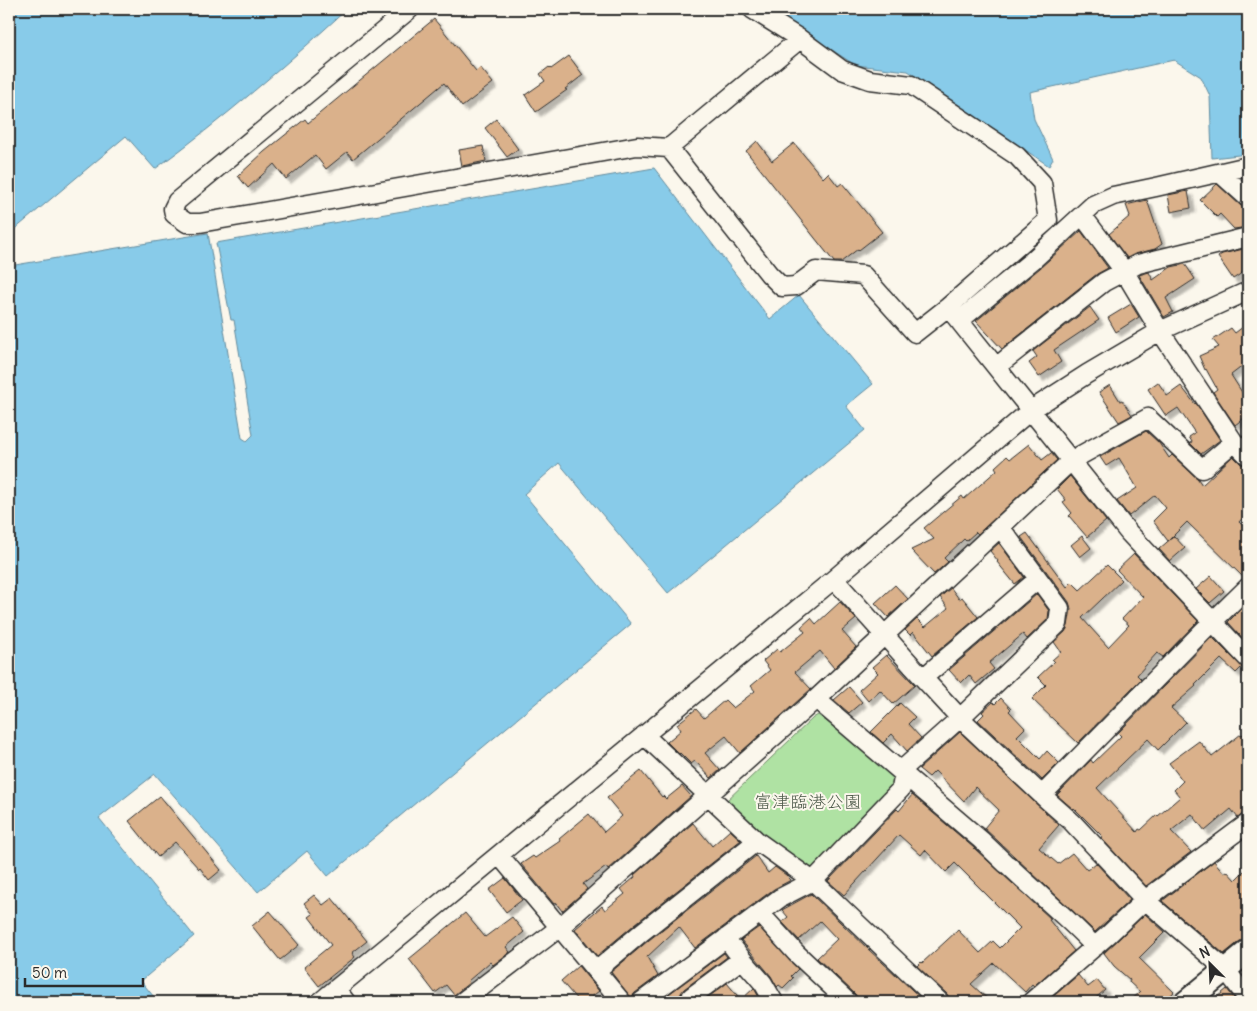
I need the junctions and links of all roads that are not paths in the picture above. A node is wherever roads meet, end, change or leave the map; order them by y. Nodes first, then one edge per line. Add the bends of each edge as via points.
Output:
1 (410, 9) edge
2 (752, 9) edge
3 (800, 39) junction
4 (669, 148) junction
5 (1248, 166) edge
6 (1220, 173) junction
7 (1248, 198) edge
8 (1082, 215) junction
9 (1248, 237) edge
10 (1124, 271) junction
11 (1248, 291) edge
12 (948, 307) junction
13 (959, 321) junction
14 (1160, 331) junction
15 (996, 366) junction
16 (1032, 410) junction
17 (1234, 442) junction
18 (1248, 456) edge
19 (1072, 460) junction
20 (1000, 527) junction
21 (834, 579) junction
22 (1038, 579) junction
23 (1248, 587) edge
24 (1212, 621) junction
25 (884, 635) junction
26 (1248, 658) edge
27 (922, 678) junction
28 (816, 699) junction
29 (960, 718) junction
30 (644, 735) junction
31 (904, 775) junction
32 (1042, 794) junction
33 (708, 795) junction
34 (1248, 823) edge
35 (757, 841) junction
36 (499, 855) junction
37 (813, 881) junction
38 (1145, 900) junction
39 (760, 913) junction
40 (559, 928) junction
41 (726, 938) junction
42 (1095, 947) junction
43 (1248, 951) edge
44 (742, 959) junction
45 (1225, 969) junction
46 (596, 971) junction
47 (675, 976) junction
48 (341, 996) edge
49 (1248, 999) edge
50 (693, 1000) edge
51 (320, 1002) edge
52 (462, 1002) edge
53 (622, 1002) edge
54 (641, 1002) edge
55 (774, 1002) edge
56 (848, 1002) edge
57 (940, 1002) edge
58 (1032, 1002) edge
59 (1186, 1002) edge

1 - 4 street via 177,201 174,214 187,222 200,223 637,146
2 - 3 street
3 - 4 street
3 - 12 street via 842,70 870,80 911,85 1017,156 1042,183 1048,220
4 - 12 street via 782,287 796,286 816,271 863,274 915,334
5 - 6 street
6 - 7 street
6 - 8 street via 1113,196 1093,205
8 - 10 street
8 - 13 street
9 - 10 street via 1138,264
10 - 14 street
10 - 15 street via 1104,282
11 - 14 street
12 - 13 street
13 - 15 street
14 - 16 street
14 - 17 street
15 - 16 street
16 - 19 street
16 - 21 street
17 - 18 street
17 - 19 street via 1202,469 1148,418
19 - 20 street
19 - 24 street via 1129,532
20 - 22 street
20 - 25 street
21 - 25 street
21 - 30 street
22 - 27 street
22 - 29 street via 1060,608 1058,624
23 - 24 street
24 - 26 street
24 - 32 street
25 - 27 street
25 - 28 street
27 - 29 street
28 - 31 street
28 - 33 street
29 - 31 street via 905,767
29 - 32 street
30 - 33 street
30 - 36 street
31 - 37 street via 901,789
31 - 42 street via 982,840
32 - 38 street
33 - 35 street
33 - 40 street
34 - 38 street
35 - 37 street
35 - 46 street
36 - 40 street
36 - 48 street
37 - 39 street via 780,898
37 - 57 street
38 - 42 street
38 - 45 street
39 - 41 street
39 - 56 street via 796,953
40 - 46 street
40 - 52 street
41 - 44 street
41 - 47 street
42 - 58 street
43 - 45 main road
44 - 50 street
44 - 55 street via 763,982
45 - 49 street
45 - 59 main road
46 - 53 street
47 - 50 street
47 - 54 street
48 - 51 street

